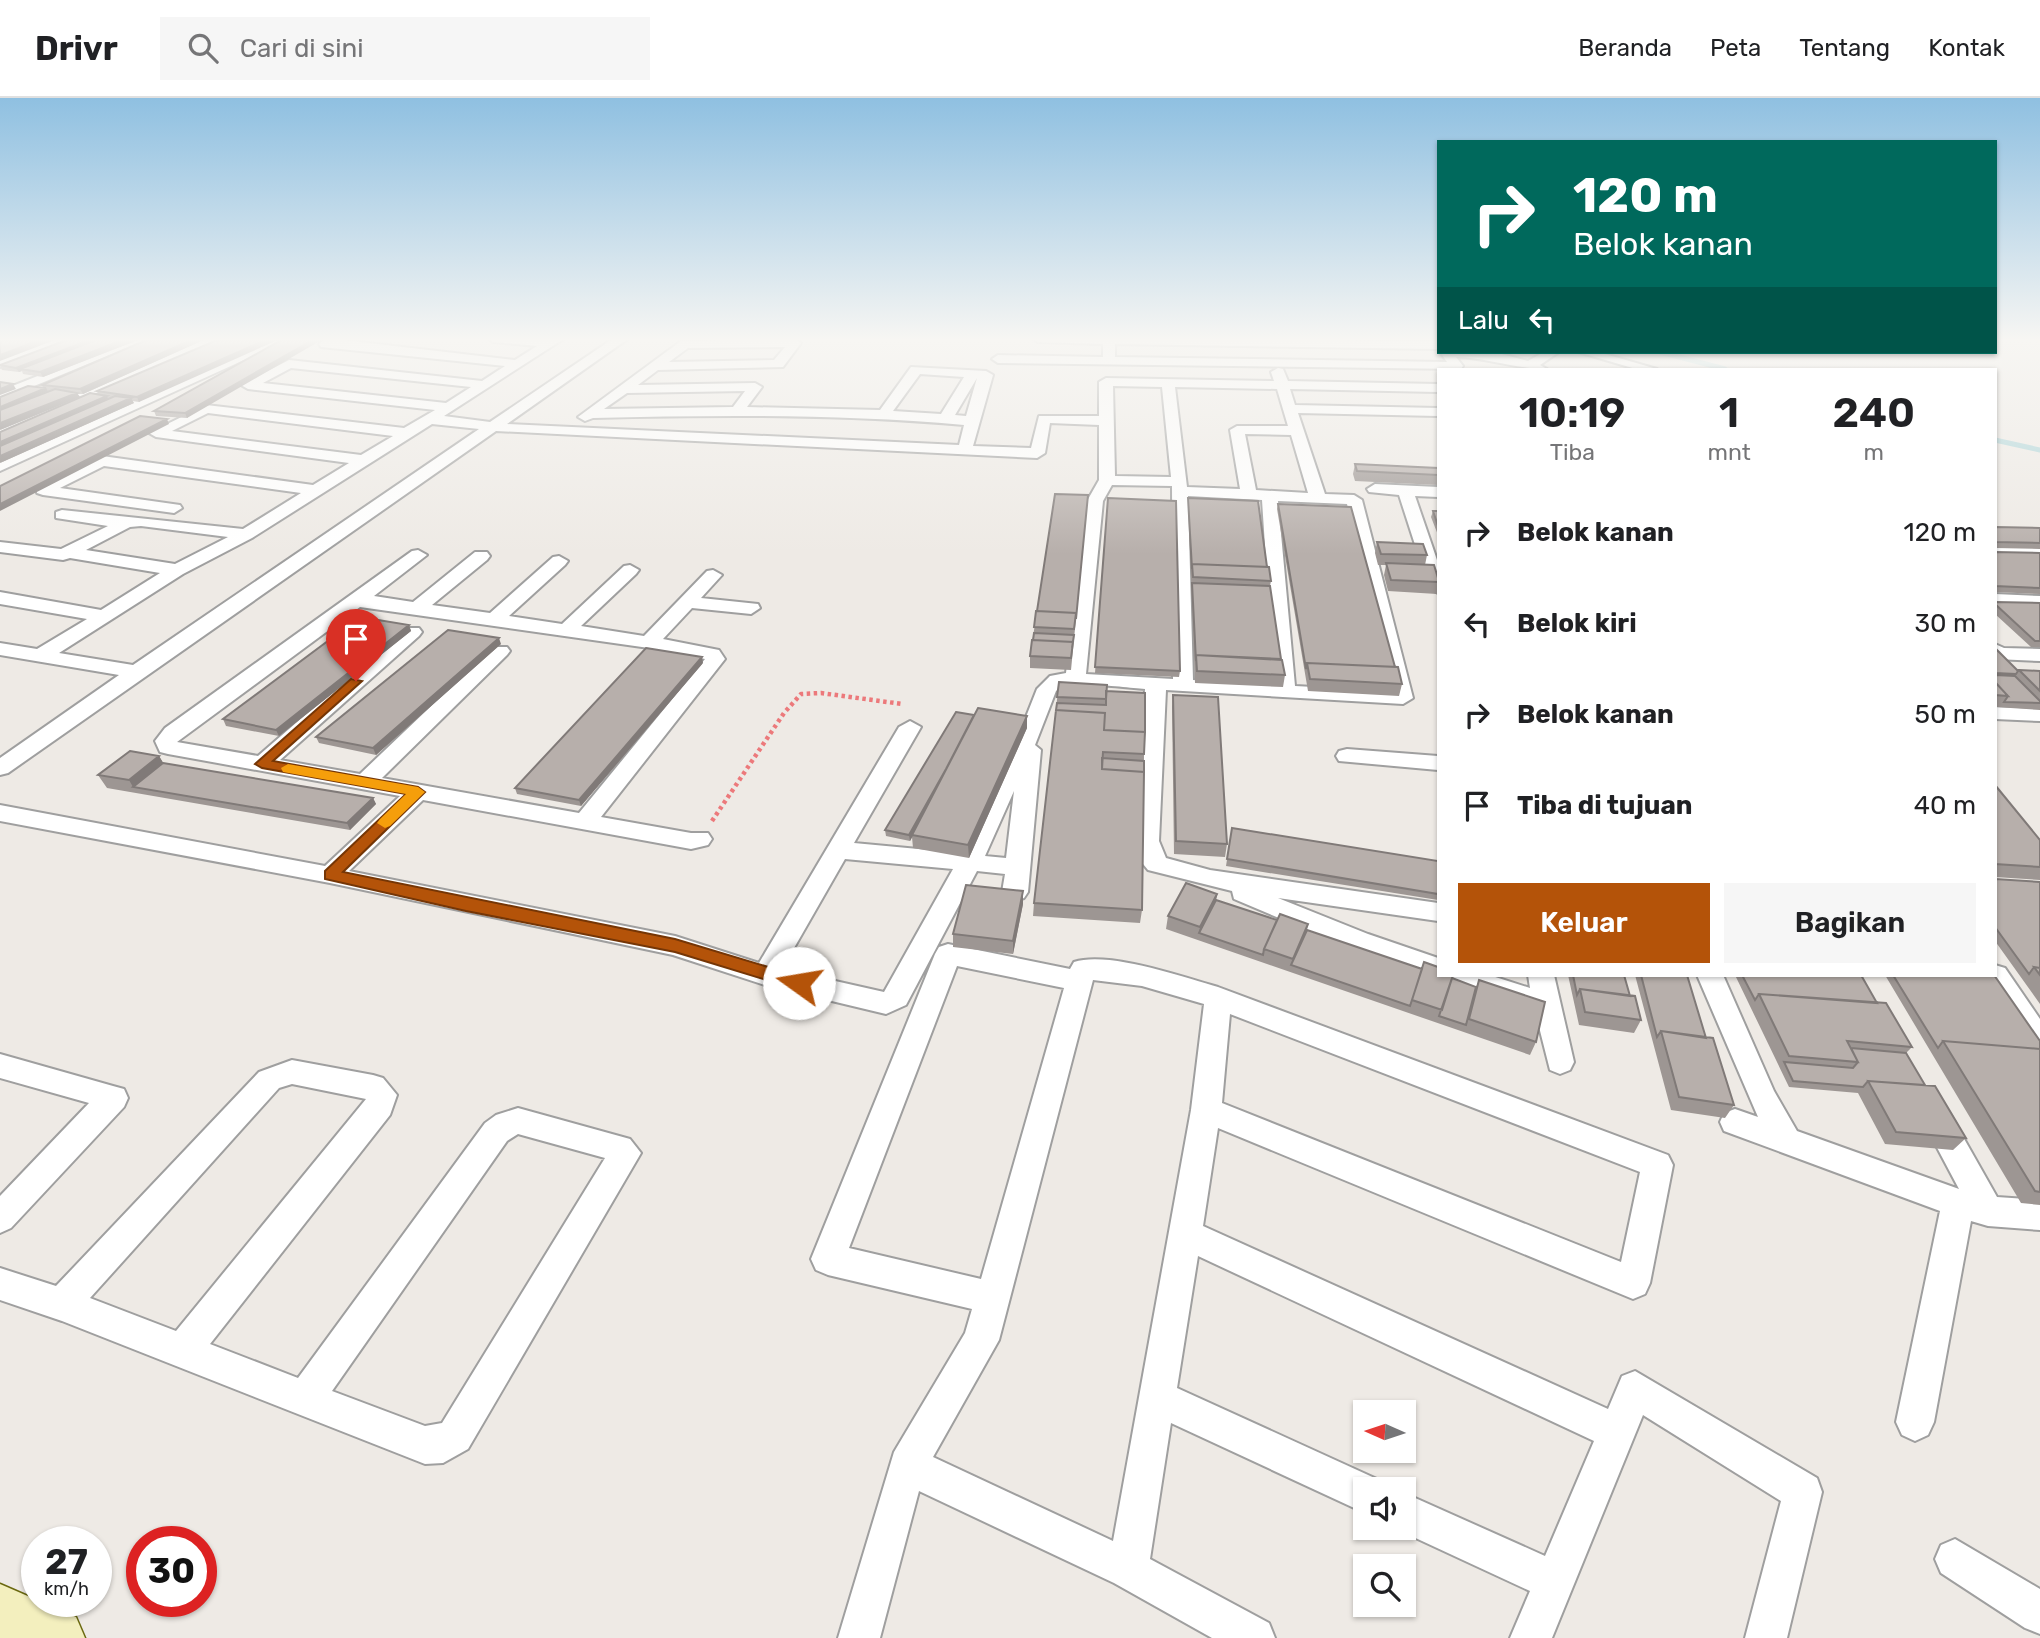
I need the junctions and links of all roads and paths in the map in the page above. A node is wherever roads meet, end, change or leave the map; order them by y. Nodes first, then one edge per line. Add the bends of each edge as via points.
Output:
1 (1290, 409) edge
2 (51, 410) edge
3 (124, 410) edge
4 (204, 410) edge
5 (213, 410) edge
6 (323, 410) edge
7 (443, 410) edge
8 (518, 410) edge
9 (593, 410) edge
10 (887, 410) edge
11 (952, 410) edge
12 (974, 410) edge
13 (1106, 410) edge
14 (1171, 410) edge
15 (1333, 410) edge
16 (737, 411) joint
17 (1437, 412) edge
18 (588, 414) junction
19 (883, 415) junction
20 (946, 418) junction
21 (429, 419) junction
22 (303, 421) junction
23 (972, 421) junction
24 (1106, 421) junction
25 (494, 426) junction
26 (567, 430) junction
27 (0, 431) edge
28 (1297, 431) junction
29 (407, 433) junction
30 (257, 446) junction
31 (965, 449) junction
32 (363, 460) junction
33 (0, 466) edge
34 (205, 474) junction
35 (1107, 480) junction
36 (1179, 486) junction
37 (1375, 489) dead end
38 (316, 490) junction
39 (1405, 490) junction
40 (1437, 492) edge
41 (1249, 495) junction
42 (1270, 496) junction
43 (1318, 498) junction
44 (62, 515) dead end
45 (267, 521) junction
46 (126, 523) junction
47 (246, 534) junction
48 (4, 550) edge
49 (1997, 551) edge
50 (70, 553) junction
51 (2040, 553) edge
52 (418, 555) dead end
53 (481, 556) dead end
54 (559, 561) dead end
55 (177, 570) junction
56 (630, 570) dead end
57 (713, 575) dead end
58 (1437, 585) edge
59 (0, 598) edge
60 (1997, 600) edge
61 (355, 602) junction
62 (687, 602) junction
63 (2040, 602) edge
64 (417, 608) junction
65 (751, 608) dead end
66 (104, 616) junction
67 (494, 619) junction
68 (567, 629) junction
69 (412, 632) edge
70 (649, 642) junction
71 (0, 649) edge
72 (500, 651) dead end
73 (1997, 652) edge
74 (42, 655) junction
75 (2040, 655) edge
76 (136, 672) junction
77 (1075, 679) junction
78 (1156, 684) junction
79 (1184, 686) junction
80 (1285, 693) junction
81 (902, 704) dead end
82 (1997, 713) edge
83 (2040, 715) edge
84 (910, 727) dead end
85 (1033, 727) junction
86 (1347, 756) dead end
87 (1437, 762) edge
88 (262, 764) junction
89 (0, 768) edge
90 (365, 782) junction
91 (418, 792) junction
92 (0, 813) edge
93 (585, 822) junction
94 (700, 839) joint
95 (838, 850) junction
96 (969, 863) junction
97 (1017, 867) junction
98 (330, 875) junction
99 (1210, 879) junction
100 (1014, 892) edge
101 (1437, 912) edge
102 (1437, 968) edge
103 (765, 975) junction
104 (1465, 977) edge
105 (1541, 977) edge
106 (1711, 977) edge
107 (1996, 977) edge
108 (1080, 981) junction
109 (1218, 998) junction
110 (1545, 1004) junction
111 (2040, 1042) edge
112 (1560, 1062) dead end
113 (0, 1066) edge
114 (1923, 1093) edge
115 (1206, 1110) junction
116 (1735, 1122) dead end
117 (1786, 1141) junction
118 (1973, 1207) junction
119 (2040, 1215) edge
120 (0, 1218) edge
121 (1184, 1233) junction
122 (0, 1284) edge
123 (993, 1298) junction
124 (62, 1304) junction
125 (183, 1350) junction
126 (1156, 1397) junction
127 (305, 1398) junction
128 (1915, 1422) dead end
129 (1618, 1433) junction
130 (907, 1465) junction
131 (1353, 1488) edge
132 (1416, 1518) edge
133 (1955, 1559) dead end
134 (1128, 1569) junction
135 (1555, 1582) junction
136 (2040, 1613) edge
137 (1, 1616) edge
138 (55, 1638) edge
139 (859, 1638) edge
140 (1254, 1638) edge
141 (1531, 1638) edge
142 (1766, 1638) edge

1 - 28 street
2 - 27 street
3 - 33 street
4 - 30 street via 156,433
5 - 22 street
6 - 22 street
7 - 21 street
8 - 25 street
9 - 18 street
10 - 19 street
11 - 20 street
12 - 23 street
13 - 24 street
14 - 36 street
15 - 17 street
16 - 18 street
16 - 19 street
18 - 26 street
19 - 20 street
20 - 23 street
21 - 25 street
21 - 29 street
22 - 29 street
23 - 31 street
24 - 31 street via 1044,419 1037,453
24 - 35 street
25 - 26 street
25 - 76 street
26 - 31 street
28 - 41 street via 1237,430
28 - 43 street
29 - 32 street
30 - 32 street
30 - 34 street
32 - 38 street
34 - 38 street
34 - 45 street via 102,461 43,490
35 - 36 street
35 - 77 street via 1095,500
36 - 41 street
36 - 79 street
37 - 39 street
38 - 45 street
39 - 40 street
39 - 58 street
41 - 42 street
42 - 43 street
42 - 80 street
43 - 80 street via 1354,500 1403,698
44 - 46 street
45 - 47 street
46 - 47 street
46 - 50 street
47 - 55 street
48 - 50 street
49 - 51 street
50 - 55 street
52 - 61 street
53 - 64 street
54 - 67 street
55 - 66 street
56 - 68 street
57 - 62 street
59 - 66 street
60 - 63 street
61 - 64 street
61 - 88 street via 166,741 168,747
62 - 65 street
62 - 70 street
64 - 67 street
66 - 74 street
67 - 68 street
68 - 70 street
69 - 88 street
70 - 93 street via 706,651 715,659
71 - 74 street
72 - 90 street
73 - 75 street
74 - 76 street
76 - 89 street
77 - 78 street
77 - 85 street via 1057,680 1049,686
78 - 79 street
78 - 99 street via 1149,853 1157,864
79 - 80 street
81 - 94 path via 801,694 783,713
82 - 83 street
84 - 95 street
85 - 96 street
85 - 97 street
86 - 87 street
88 - 90 street
90 - 91 street
91 - 93 street
91 - 98 street
92 - 98 street
93 - 94 street
95 - 96 street
95 - 103 street
96 - 97 street
96 - 103 street via 896,998 886,1003
97 - 100 street
98 - 103 street via 675,946
99 - 101 street
99 - 102 street via 1359,941
104 - 110 street
105 - 110 street
106 - 117 street via 1761,1095
107 - 111 street
108 - 109 street via 1083,970 1142,976
108 - 123 street
108 - 123 street via 948,954 828,1259
109 - 115 street
109 - 115 street via 1657,1165 1633,1283
110 - 112 street
113 - 120 street via 113,1098
114 - 118 street
115 - 121 street
116 - 117 street
117 - 118 street
118 - 119 street
118 - 128 street
121 - 126 street
121 - 129 street
122 - 124 street
123 - 130 street via 981,1340
124 - 125 street
124 - 125 street via 269,1080 292,1072 373,1087 382,1095 379,1106
125 - 127 street
126 - 131 street
126 - 134 street
127 - 127 street via 425,1445 443,1444 455,1436 625,1153 518,1121 496,1132
129 - 135 street
129 - 142 street via 1634,1389 1803,1492
130 - 134 street
130 - 139 street
132 - 135 street
133 - 136 street
134 - 140 street
135 - 141 street
137 - 138 main road

